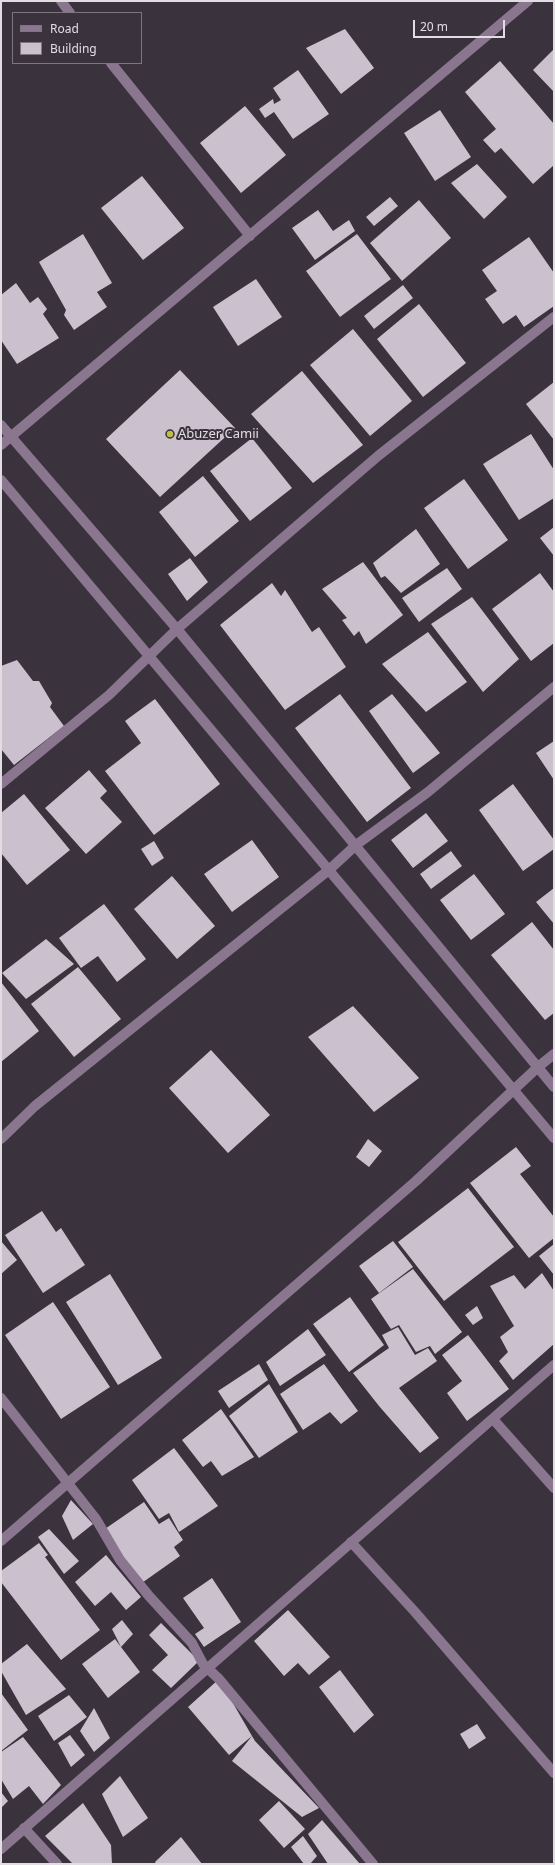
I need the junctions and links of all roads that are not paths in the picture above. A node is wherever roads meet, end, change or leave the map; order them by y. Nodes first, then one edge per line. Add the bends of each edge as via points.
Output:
1 (61, 1) edge
2 (528, 1) edge
3 (69, 12) edge
4 (111, 64) edge
5 (250, 236) junction
6 (554, 317) edge
7 (1, 424) edge
8 (12, 436) junction
9 (1, 445) edge
10 (1, 480) edge
11 (178, 629) junction
12 (148, 657) junction
13 (554, 687) edge
14 (1, 784) edge
15 (356, 845) junction
16 (330, 869) junction
17 (554, 1054) edge
18 (538, 1067) junction
19 (554, 1087) edge
20 (513, 1090) junction
21 (554, 1138) edge
22 (1, 1140) edge
23 (554, 1366) edge
24 (1, 1398) edge
25 (493, 1419) junction
26 (67, 1484) junction
27 (554, 1488) edge
28 (1, 1541) edge
29 (351, 1542) junction
30 (207, 1668) junction
31 (554, 1773) edge
32 (24, 1828) junction
33 (1, 1849) edge
34 (57, 1864) edge
35 (373, 1864) edge

1 - 3 street
2 - 5 street
4 - 5 street
5 - 8 street
6 - 11 street via 378,456
7 - 8 street
8 - 9 street
8 - 11 street
10 - 12 street
11 - 12 street
11 - 15 street
12 - 14 street via 110,696
12 - 16 street
13 - 15 street via 428,792
15 - 16 street
15 - 18 street
16 - 20 street
16 - 22 street via 35,1106
17 - 18 street
18 - 19 street
18 - 20 street
20 - 21 street
20 - 26 street via 416,1181
23 - 25 street
24 - 26 street
25 - 27 street
25 - 29 street
26 - 28 street
26 - 30 street via 96,1519 120,1560 192,1643
29 - 30 street
29 - 31 street
30 - 32 street
30 - 35 street via 219,1679
32 - 33 street
32 - 34 street

